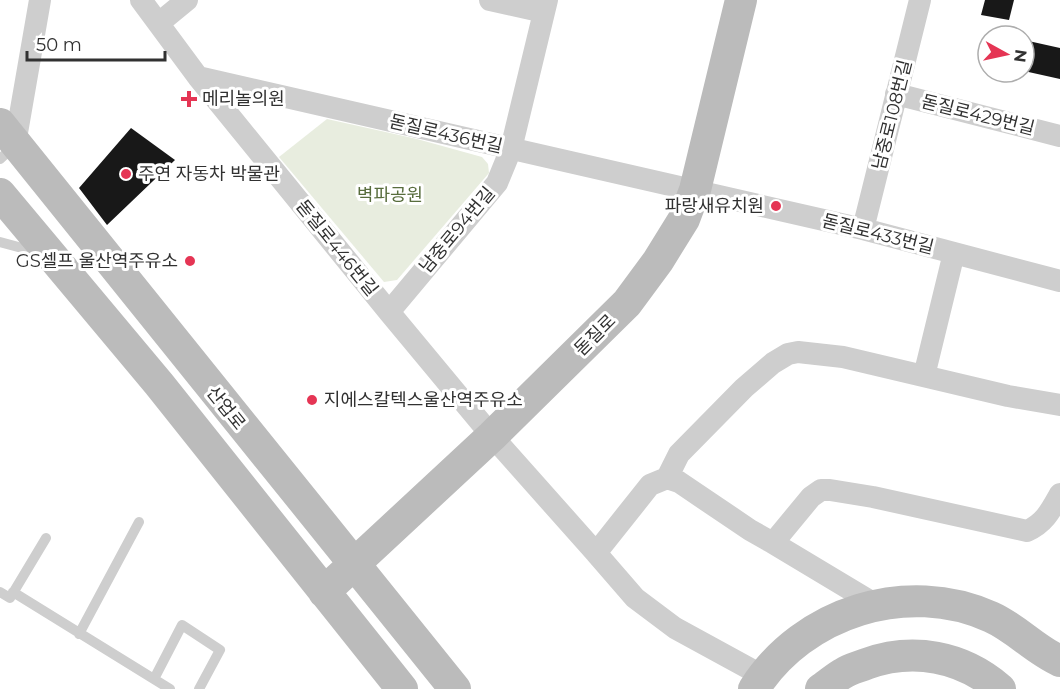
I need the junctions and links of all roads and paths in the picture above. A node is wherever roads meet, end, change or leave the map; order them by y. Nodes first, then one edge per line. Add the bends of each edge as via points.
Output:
1 (40, 0) edge
2 (141, 0) edge
3 (187, 0) edge
4 (490, 0) edge
5 (741, 0) edge
6 (920, 0) edge
7 (545, 6) edge
8 (159, 24) junction
9 (198, 77) junction
10 (897, 94) junction
11 (1060, 136) edge
12 (5, 142) edge
13 (511, 149) junction
14 (694, 190) junction
15 (0, 194) edge
16 (863, 229) junction
17 (0, 242) edge
18 (954, 253) junction
19 (55, 261) junction
20 (1060, 281) edge
21 (389, 312) junction
22 (924, 376) junction
23 (1060, 405) edge
24 (492, 436) junction
25 (667, 478) junction
26 (1060, 494) edge
27 (139, 522) dead end
28 (46, 538) dead end
29 (773, 543) junction
30 (596, 553) junction
31 (353, 565) junction
32 (0, 592) edge
33 (13, 592) junction
34 (324, 592) junction
35 (878, 606) junction
36 (79, 634) junction
37 (378, 660) junction
38 (1060, 661) edge
39 (154, 679) junction
40 (759, 683) edge
41 (170, 689) edge
42 (199, 689) edge
43 (391, 689) edge
44 (402, 689) edge
45 (454, 689) edge
46 (821, 689) edge
47 (1000, 689) edge

1 - 12 street
2 - 8 street, 돋질로446번길
3 - 8 street
4 - 7 street
5 - 14 main road, 돋질로
6 - 10 street, 남중로108번길
7 - 13 street, 남중로94번길
8 - 9 street, 돋질로446번길
9 - 13 street, 돋질로436번길
9 - 21 street, 돋질로446번길
10 - 11 street, 돋질로429번길
10 - 16 street, 남중로108번길
12 - 31 main road, 산업로
13 - 14 street, 돋질로436번길
13 - 21 street, 남중로94번길 via 497,183
14 - 16 street, 돋질로433번길
14 - 24 main road, 돋질로 via 684,219 627,303
15 - 19 main road, 산업로
16 - 18 street, 돋질로433번길
17 - 19 lane via 31,249
18 - 20 street, 돋질로433번길
18 - 22 street
19 - 34 main road, 산업로 via 159,384
21 - 24 street, 돋질로446번길
22 - 23 street
22 - 25 street via 823,353 788,354 744,388 679,454
24 - 30 street, 돋질로446번길
24 - 31 main road, 돋질로
25 - 29 street
25 - 30 street via 650,485
26 - 29 street via 1047,518 1027,531 873,497 821,490
27 - 36 lane
28 - 33 lane
29 - 35 street
30 - 40 street, 돋질로446번길 via 635,598
31 - 34 main road, 돋질로
31 - 45 main road, 산업로
32 - 33 lane via 10,598
33 - 36 lane
34 - 37 main road, 산업로
35 - 38 main road via 917,600 960,606 993,617
35 - 40 main road via 841,616 804,635 777,658
36 - 39 lane
37 - 43 main road
37 - 44 main road, 산업로
39 - 41 lane
39 - 42 lane via 182,626 220,650
46 - 47 main road via 844,672 881,659 913,654 968,667

